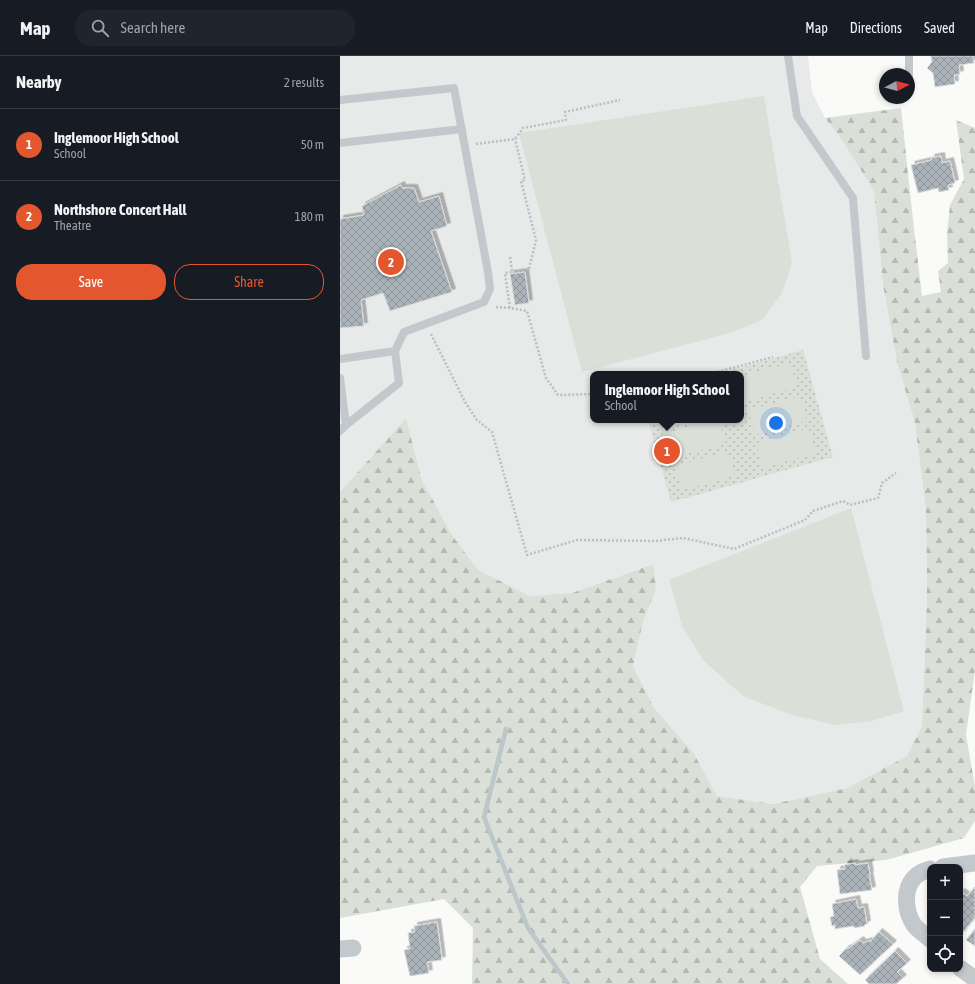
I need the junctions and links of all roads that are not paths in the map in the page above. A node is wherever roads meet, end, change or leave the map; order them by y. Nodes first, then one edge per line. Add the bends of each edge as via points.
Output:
1 (788, 56) edge
2 (909, 56) edge
3 (909, 68) edge
4 (340, 100) edge
5 (462, 129) junction
6 (340, 143) edge
7 (395, 351) junction
8 (866, 356) dead end
9 (340, 359) edge
10 (340, 378) edge
11 (343, 428) edge
12 (975, 863) edge
13 (963, 864) edge
14 (927, 870) edge
15 (927, 936) edge
16 (963, 970) edge
17 (975, 979) edge

1 - 8 lane via 797,116 853,198
2 - 3 lane
4 - 5 lane via 454,88
5 - 6 lane
5 - 7 lane via 490,289 484,302 404,332
7 - 9 lane
7 - 11 lane via 400,383
10 - 11 lane
12 - 13 street
14 - 15 street via 914,878 907,894 910,916 914,924
16 - 17 street

